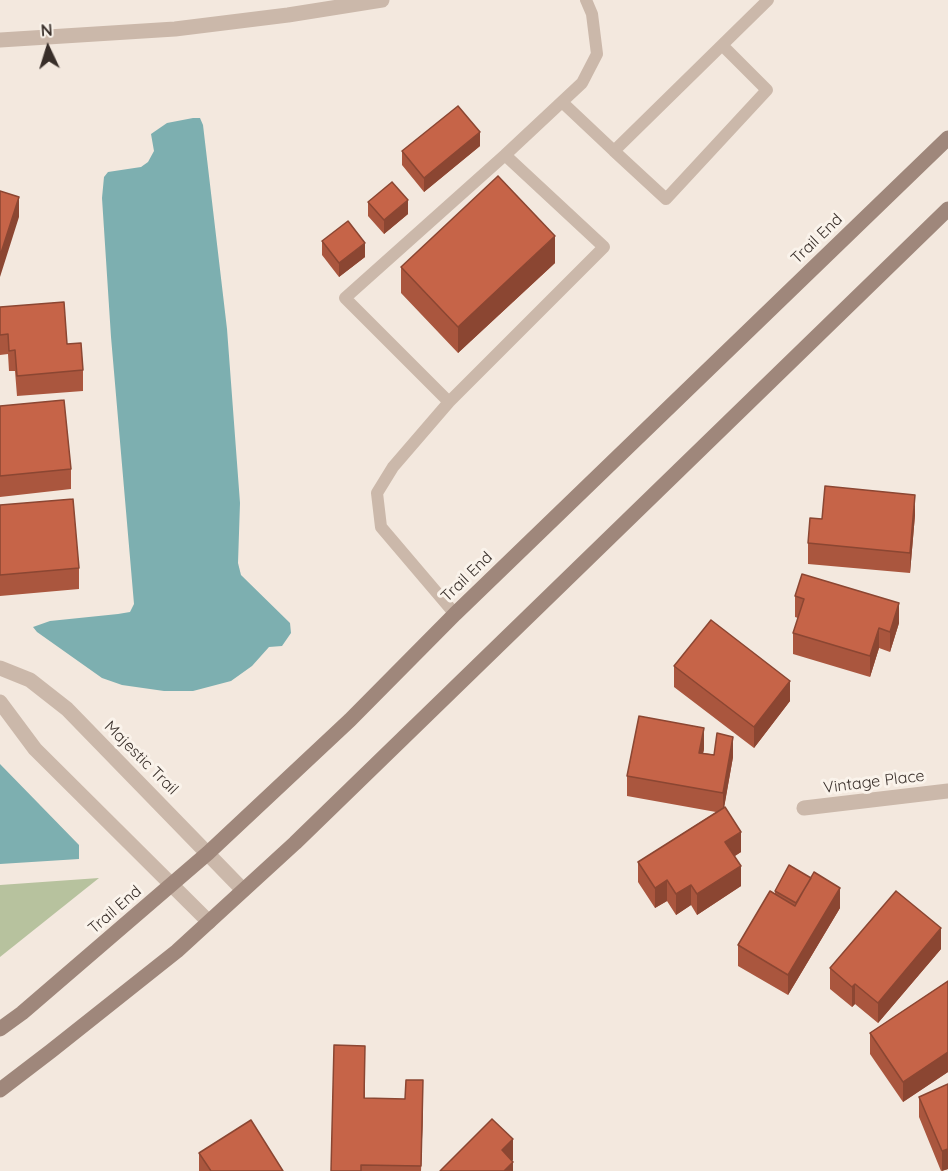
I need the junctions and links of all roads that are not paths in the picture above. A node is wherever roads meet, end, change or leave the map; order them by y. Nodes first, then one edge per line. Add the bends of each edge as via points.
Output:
1 (382, 0) edge
2 (586, 0) edge
3 (768, 0) edge
4 (0, 40) edge
5 (722, 45) junction
6 (562, 102) junction
7 (948, 138) edge
8 (614, 151) junction
9 (505, 155) junction
10 (948, 209) edge
11 (449, 402) junction
12 (455, 614) junction
13 (0, 668) edge
14 (0, 702) edge
15 (948, 791) edge
16 (804, 808) dead end
17 (208, 853) junction
18 (172, 884) junction
19 (243, 890) junction
20 (209, 922) junction
21 (0, 1029) edge
22 (0, 1090) edge

1 - 4 street via 175,29
2 - 6 lane via 592,14 597,54 582,83
3 - 5 lane
5 - 8 lane
5 - 8 lane via 766,90 666,199
6 - 8 lane
6 - 9 lane
7 - 12 street, Trail End
9 - 11 lane via 604,247
9 - 11 lane via 345,298
10 - 19 street
11 - 12 lane via 393,467 377,493 381,527
12 - 17 street, Trail End via 350,720
13 - 17 street, Majestic Trail via 30,680 67,709
14 - 18 street via 35,749
15 - 16 street, Vintage Place
17 - 18 street, Trail End
17 - 19 street, Majestic Trail
18 - 20 street
18 - 21 street, Trail End
19 - 20 street
20 - 22 street

